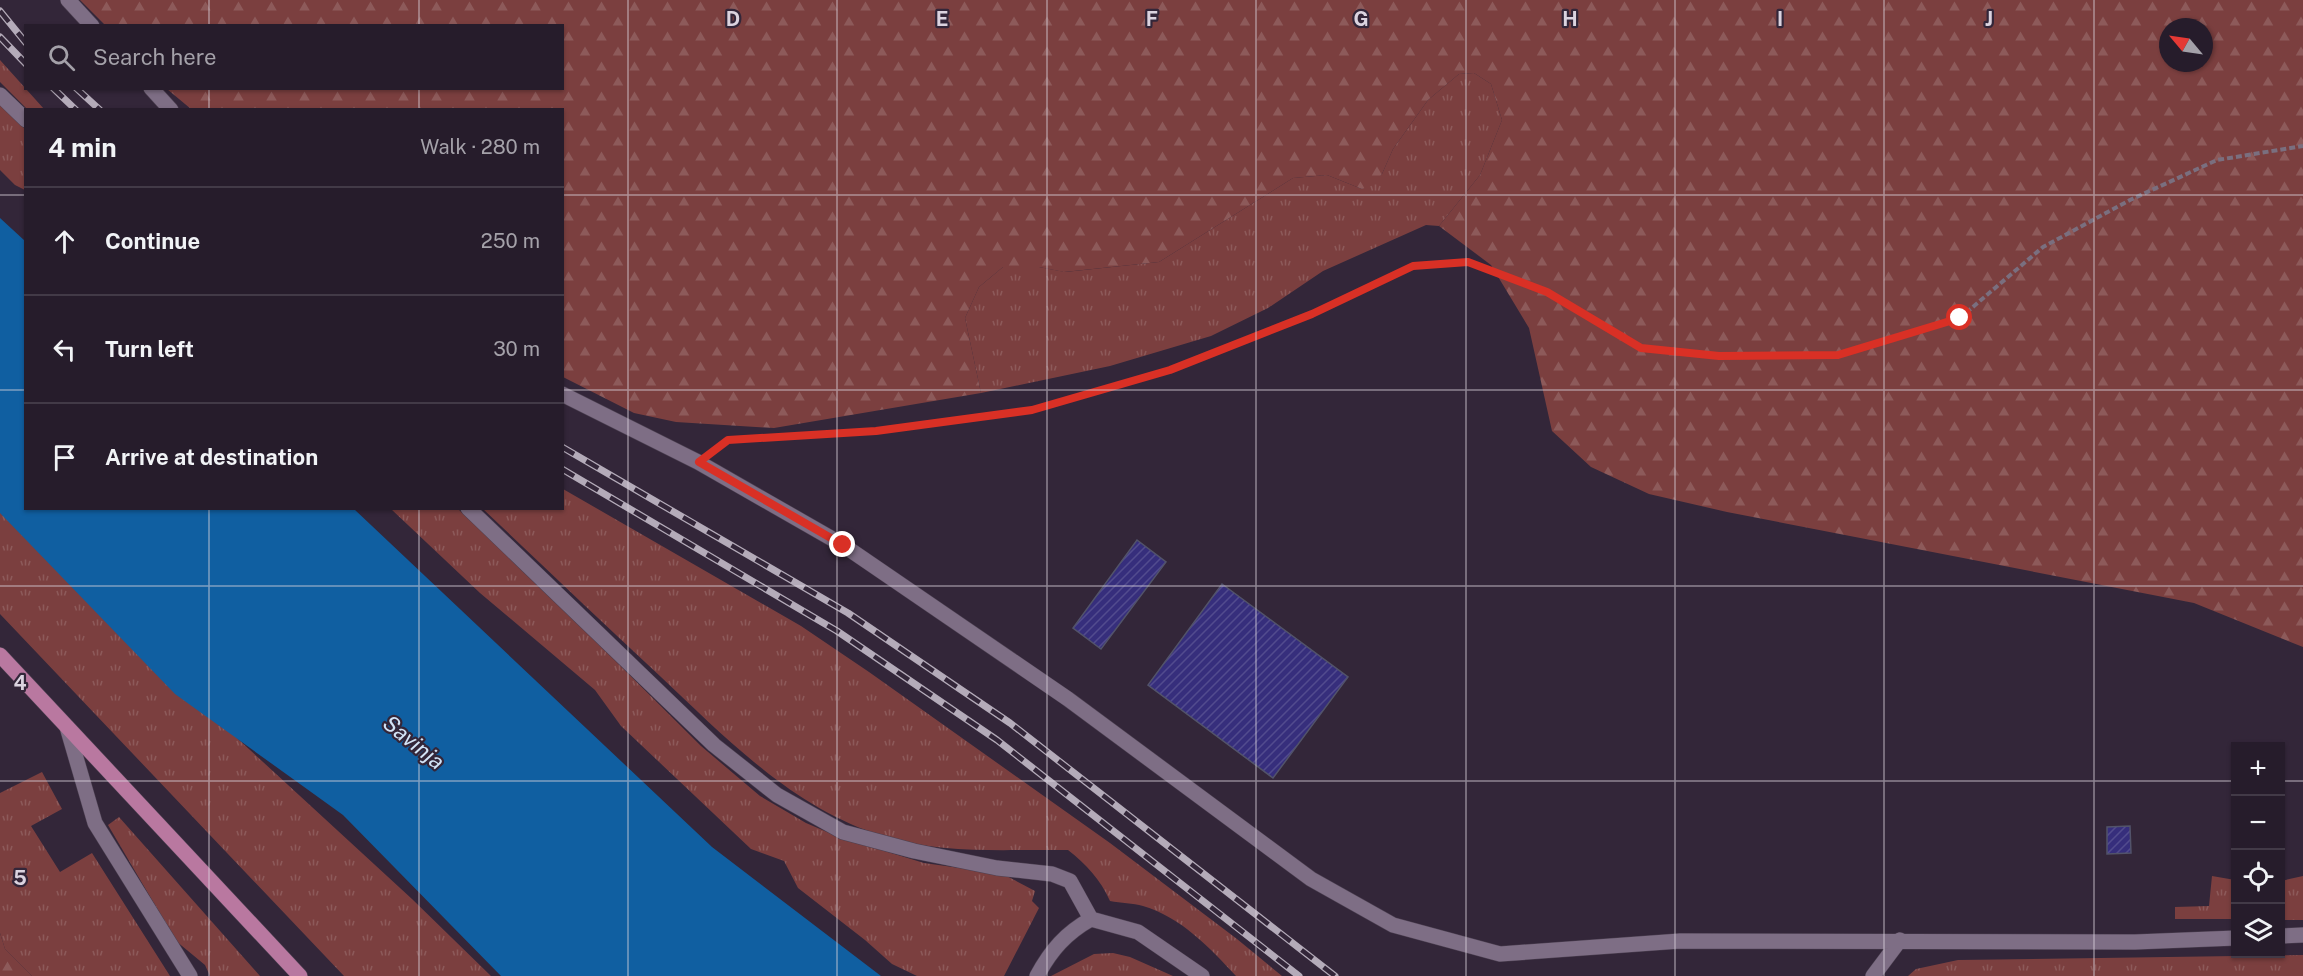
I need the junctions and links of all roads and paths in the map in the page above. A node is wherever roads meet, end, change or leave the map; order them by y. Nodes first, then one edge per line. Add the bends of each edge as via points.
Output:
1 (68, 0) edge
2 (90, 24) edge
3 (153, 90) edge
4 (0, 95) edge
5 (169, 108) edge
6 (24, 118) edge
7 (2303, 146) edge
8 (564, 395) edge
9 (699, 462) junction
10 (470, 510) edge
11 (0, 655) edge
12 (67, 727) junction
13 (1091, 919) junction
14 (2303, 935) edge
15 (2285, 936) edge
16 (2231, 938) edge
17 (1900, 940) junction
18 (190, 976) edge
19 (300, 976) edge
20 (1037, 976) edge
21 (1202, 976) edge
22 (1873, 976) edge

1 - 2 street
3 - 5 street
4 - 6 street
7 - 9 path via 2217,160 2130,200 2043,247 1960,318 1838,355 1719,356 1641,348 1547,292 1468,262 1413,266 1312,314 1170,370 1032,410 876,431 728,440
8 - 9 street
9 - 17 street via 843,545 1068,699 1311,879 1393,925 1500,954 1680,941
10 - 13 street via 714,745 777,795 843,832 997,868 1053,874 1070,881
11 - 12 main road
12 - 18 street via 95,823
12 - 19 main road
13 - 20 street via 1068,932
13 - 21 street via 1138,932
14 - 15 street
16 - 17 street via 2135,942
17 - 22 street

